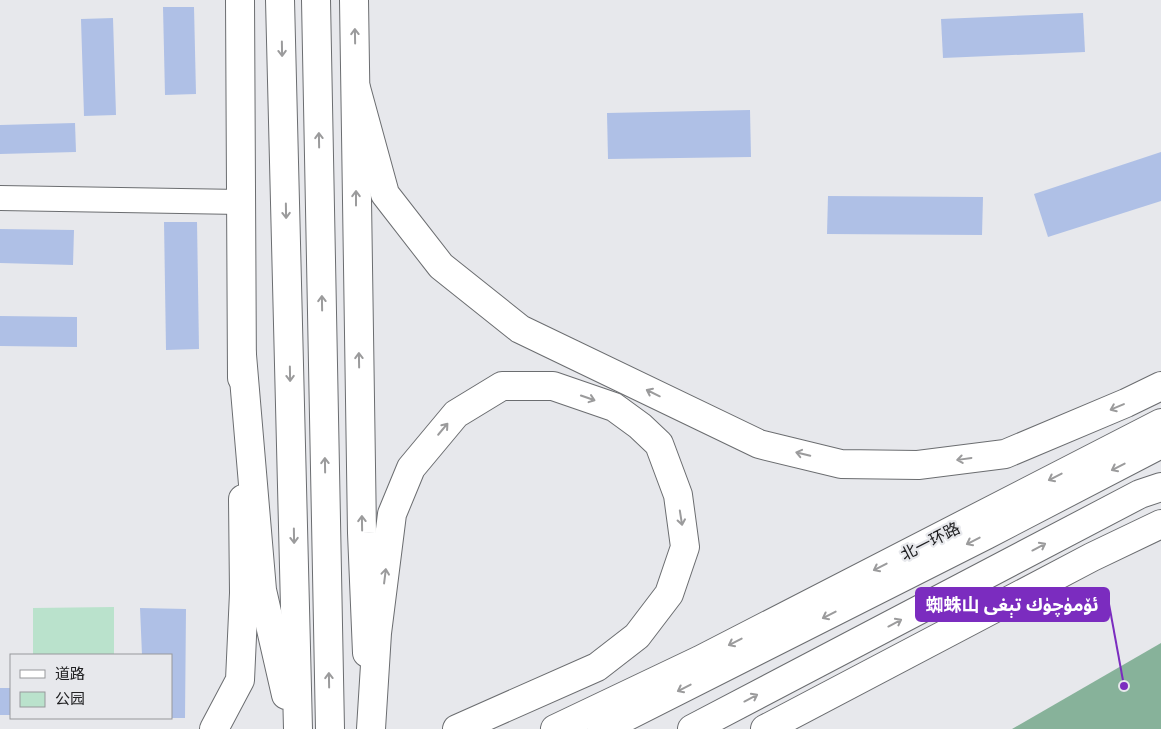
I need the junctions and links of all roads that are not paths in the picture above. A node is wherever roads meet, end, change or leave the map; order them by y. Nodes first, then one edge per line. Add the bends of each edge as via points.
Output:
1 (240, 0) edge
2 (280, 0) edge
3 (316, 0) edge
4 (354, 0) edge
5 (356, 88) junction
6 (0, 198) edge
7 (241, 202) junction
8 (242, 355) junction
9 (1161, 386) edge
10 (1161, 422) edge
11 (1161, 444) edge
12 (1161, 487) edge
13 (1161, 524) edge
14 (214, 729) edge
15 (294, 729) edge
16 (298, 729) edge
17 (330, 729) edge
18 (371, 729) edge
19 (457, 729) edge
20 (555, 729) edge
21 (602, 729) edge
22 (692, 729) edge
23 (765, 729) edge

1 - 7 main road
2 -> 16 main road
17 -> 3 main road
5 -> 4 main road
9 -> 5 main road via 1004,454 918,466 841,464 759,444 520,329 441,266 385,194
18 -> 5 main road via 362,534
6 - 7 street
7 - 8 main road
8 - 14 main road via 244,592 240,680
8 - 15 main road via 262,590
10 -> 20 main road, 北一环路 via 700,660
11 -> 21 main road
22 -> 12 main road via 1140,494
13 - 23 main road via 1092,556
18 -> 19 main road via 392,514 411,468 456,414 502,386 553,386 614,407 659,444 678,495 686,547 669,594 637,636 597,667

